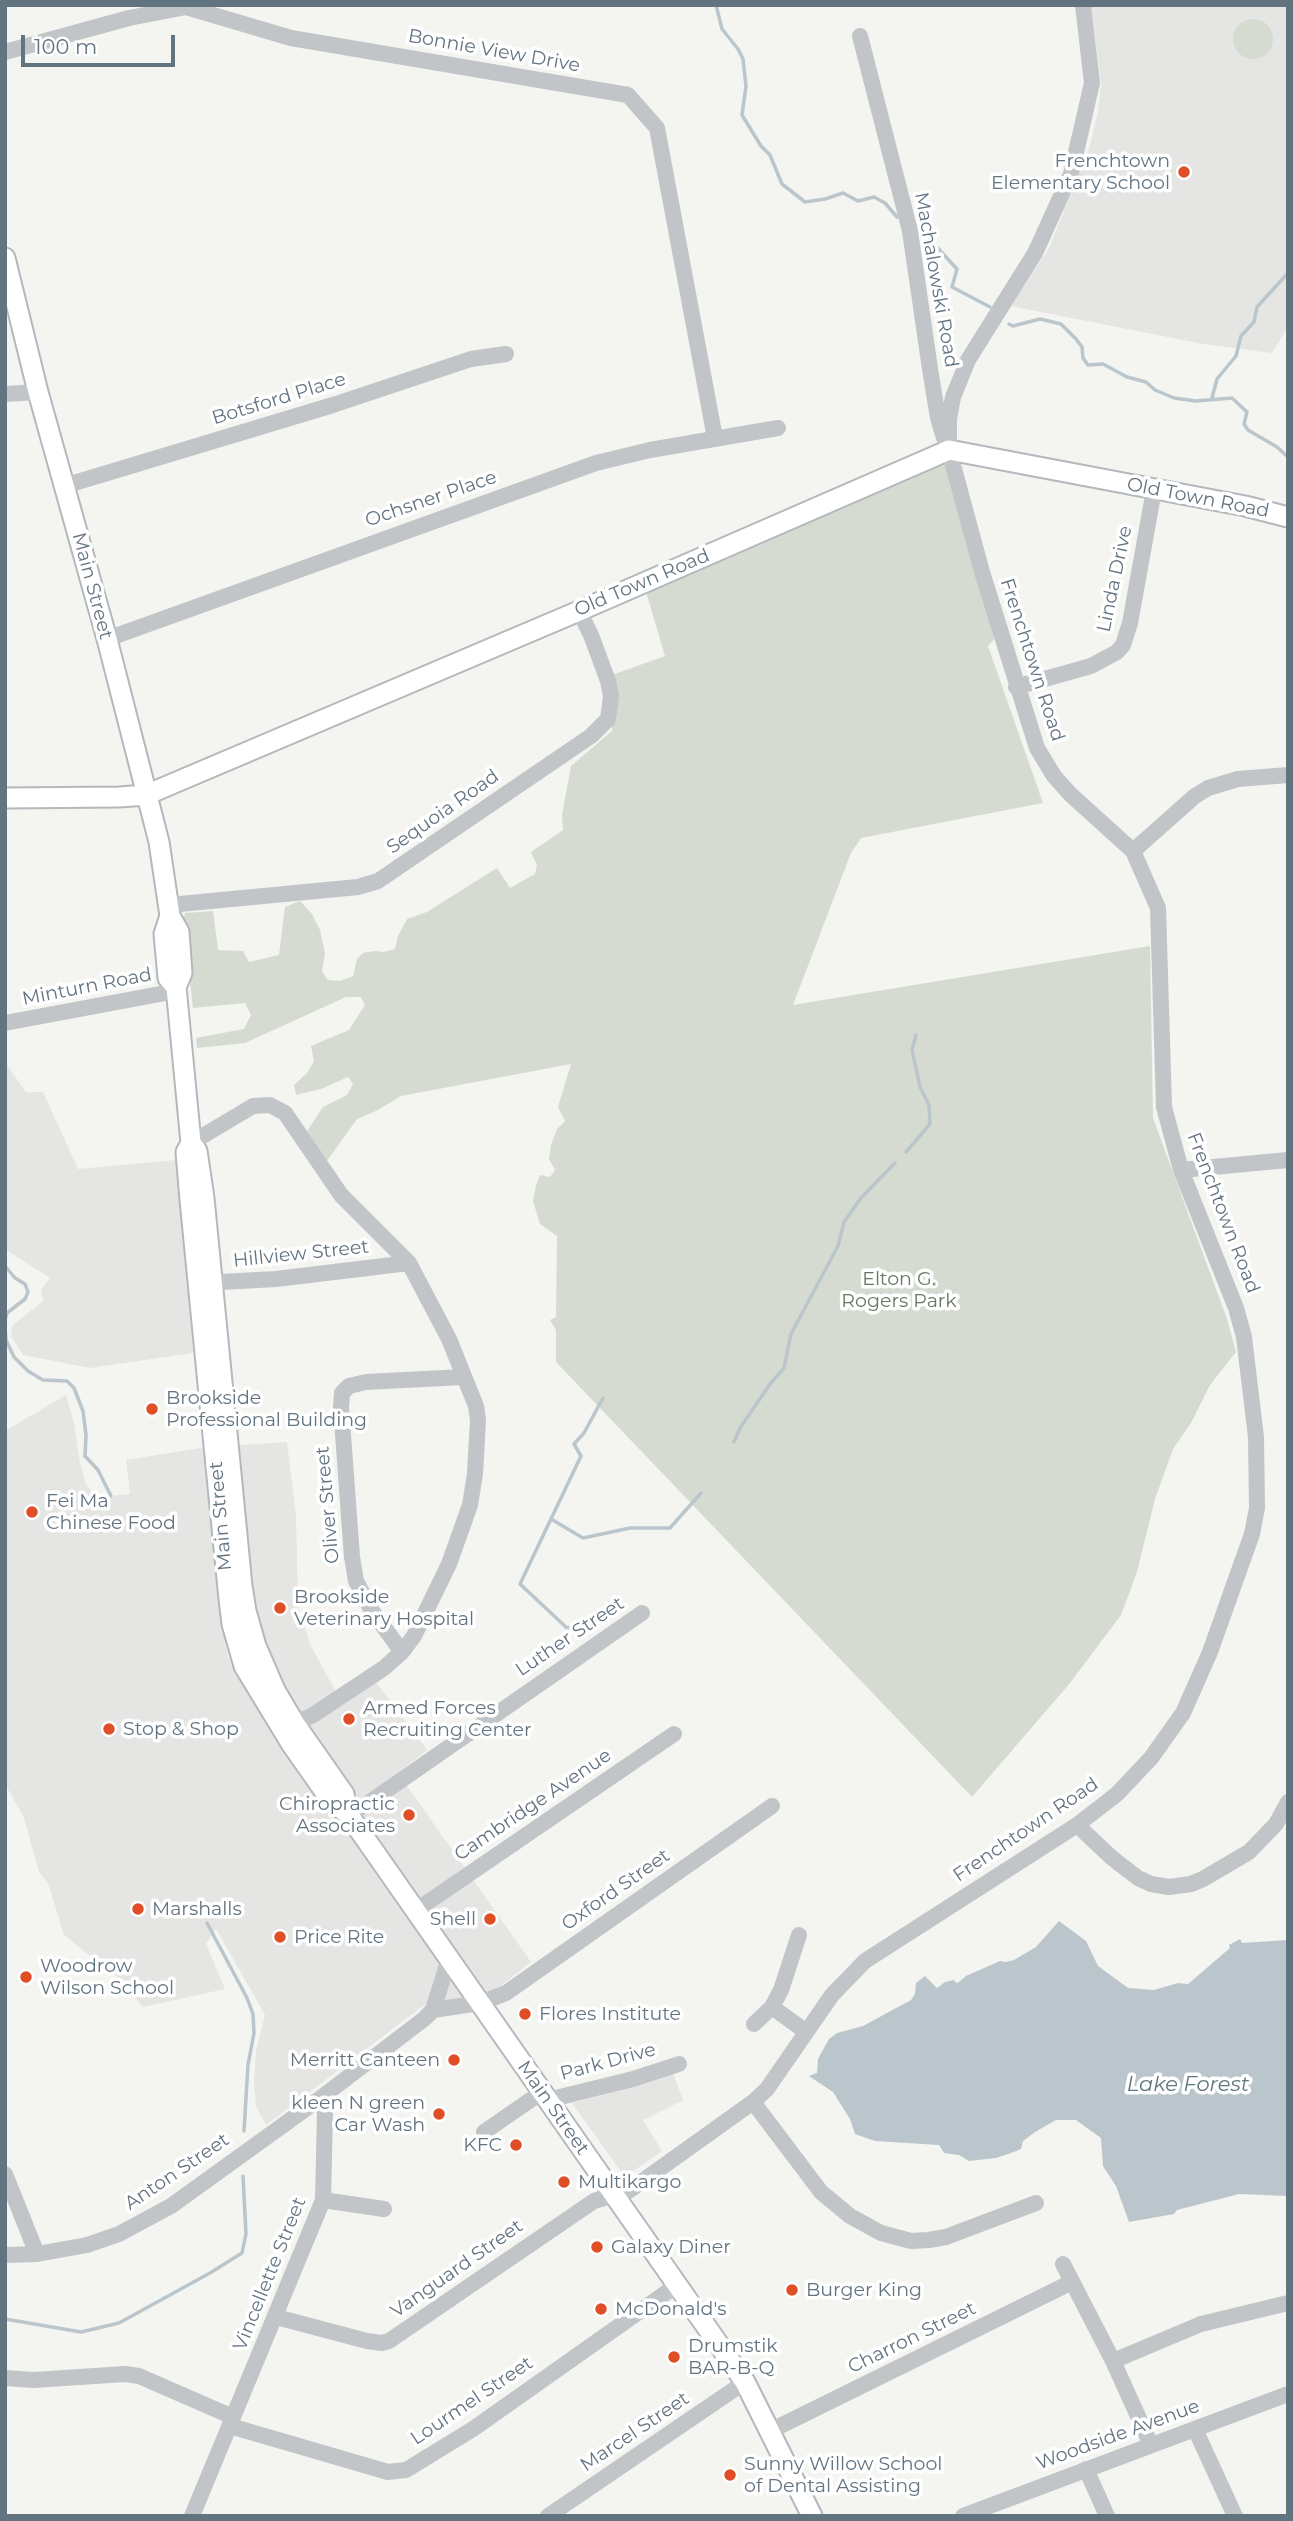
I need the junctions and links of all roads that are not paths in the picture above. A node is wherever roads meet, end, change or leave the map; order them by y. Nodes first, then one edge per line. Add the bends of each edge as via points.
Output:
1 (1083, 5) edge
2 (860, 36) dead end
3 (5, 52) edge
4 (5, 258) edge
5 (506, 354) dead end
6 (933, 386) junction
7 (957, 387) junction
8 (38, 391) junction
9 (5, 394) edge
10 (778, 428) dead end
11 (715, 438) junction
12 (949, 450) junction
13 (64, 486) junction
14 (1154, 489) junction
15 (1288, 517) edge
16 (579, 611) junction
17 (107, 639) junction
18 (1016, 687) junction
19 (1288, 775) edge
20 (145, 795) junction
21 (5, 798) edge
22 (1133, 851) junction
23 (169, 911) junction
24 (176, 989) junction
25 (5, 1023) edge
26 (191, 1143) junction
27 (1288, 1160) edge
28 (1181, 1170) junction
29 (409, 1263) junction
30 (205, 1283) junction
31 (463, 1377) junction
32 (642, 1613) dead end
33 (402, 1652) junction
34 (288, 1726) junction
35 (674, 1734) dead end
36 (1288, 1802) edge
37 (772, 1806) dead end
38 (348, 1814) junction
39 (1077, 1825) junction
40 (415, 1911) junction
41 (799, 1935) dead end
42 (449, 1959) junction
43 (480, 2003) junction
44 (772, 2007) junction
45 (433, 2010) junction
46 (754, 2024) dead end
47 (805, 2031) junction
48 (680, 2064) dead end
49 (545, 2096) junction
50 (318, 2101) junction
51 (753, 2102) junction
52 (484, 2132) dead end
53 (5, 2174) edge
54 (614, 2194) junction
55 (323, 2200) junction
56 (1036, 2203) dead end
57 (384, 2209) dead end
58 (37, 2254) junction
59 (5, 2255) edge
60 (1063, 2264) dead end
61 (1072, 2282) junction
62 (677, 2285) junction
63 (1288, 2303) edge
64 (275, 2317) junction
65 (1113, 2361) junction
66 (5, 2378) edge
67 (745, 2382) junction
68 (1288, 2395) edge
69 (232, 2421) junction
70 (1195, 2429) junction
71 (770, 2431) junction
72 (1151, 2445) junction
73 (1086, 2469) junction
74 (972, 2514) edge
75 (192, 2516) edge
76 (548, 2516) edge
77 (812, 2516) edge
78 (1107, 2516) edge
79 (1235, 2516) edge

1 - 7 street, Frenchtown Road via 1092,83 1071,174 1035,253 968,360
2 - 6 street, Machalowski Road via 910,231
3 - 11 street, Bonnie View Drive via 129,18 186,8 291,38 628,95 657,128
4 - 8 main road, Main Street
5 - 13 street, Botsford Place via 471,359
6 - 7 street
6 - 12 street, Machalowski Road
7 - 12 street, Frenchtown Road via 949,419
8 - 9 street
8 - 13 main road, Main Street
10 - 11 street, Ochsner Place
11 - 17 street, Ochsner Place via 596,463
12 - 14 main road, Old Town Road
12 - 16 main road, Old Town Road
12 - 18 street, Frenchtown Road
13 - 17 main road, Main Street
14 - 15 main road, Old Town Road
14 - 18 street, Linda Drive via 1123,645 1091,666
16 - 20 main road, Old Town Road
16 - 23 street, Sequoia Road via 611,696 608,719 592,736 377,881
17 - 20 main road, Main Street
18 - 22 street, Frenchtown Road via 1031,732 1054,776
19 - 22 street via 1238,779 1208,788
20 - 21 main road, Old Town Road
20 - 23 main road, Main Street via 159,842
22 - 28 street, Frenchtown Road via 1158,908 1164,1107
23 - 24 main road, Main Street via 164,934 168,978
24 - 25 street, Minturn Road
24 - 26 main road, Main Street
26 - 29 street via 253,1107 278,1107 291,1119 341,1195
26 - 30 main road, Main Street via 197,1151
27 - 28 street
28 - 39 street, Frenchtown Road via 1244,1337 1256,1437 1257,1508 1210,1652 1183,1713 1138,1773
29 - 30 street, Hillview Street
29 - 31 street via 449,1339
30 - 34 main road, Main Street via 239,1614
31 - 33 street via 478,1420 470,1505 449,1564
31 - 33 street, Oliver Street via 366,1382 344,1389 341,1407 354,1568 360,1591
32 - 38 street, Luther Street
33 - 34 street via 354,1689
34 - 38 main road, Main Street via 344,1794
35 - 40 street, Cambridge Avenue
36 - 39 street via 1276,1824 1250,1853 1203,1879 1169,1887 1151,1884 1132,1873
37 - 43 street, Oxford Street via 506,1993
38 - 40 main road, Main Street
39 - 47 street, Frenchtown Road via 865,1961
40 - 42 main road, Main Street
41 - 44 street
42 - 43 main road, Main Street
42 - 45 street
43 - 45 street
43 - 49 main road, Main Street
44 - 46 street
44 - 47 street
45 - 50 street
47 - 51 street, Frenchtown Road via 767,2089
48 - 49 street, Park Drive via 633,2079
49 - 52 street
49 - 54 main road, Main Street
50 - 55 street, Vincellette Street via 325,2111
50 - 58 street, Anton Street via 171,2206 119,2234
51 - 54 street, Frenchtown Road via 630,2190
51 - 56 street via 821,2192 881,2233 911,2241 929,2240
53 - 58 street
54 - 62 main road, Main Street
54 - 64 street, Vanguard Street via 566,2219 389,2341 367,2341
55 - 57 street
55 - 64 street, Vincellette Street
58 - 59 street, Anton Street
60 - 61 street
61 - 65 street
61 - 71 street, Charron Street
62 - 67 main road, Main Street
62 - 69 street, Lourmel Street via 473,2429 406,2470 388,2472
63 - 65 street via 1201,2324
64 - 69 street, Vincellette Street
65 - 72 street
66 - 69 street, Lourmel Street via 139,2376
67 - 71 main road, Main Street
67 - 76 street, Marcel Street
68 - 70 street, Woodside Avenue
69 - 75 street, Vincellette Street
70 - 72 street, Woodside Avenue
70 - 79 street
71 - 77 main road, Main Street
72 - 73 street, Woodside Avenue
73 - 74 street, Woodside Avenue
73 - 78 street

